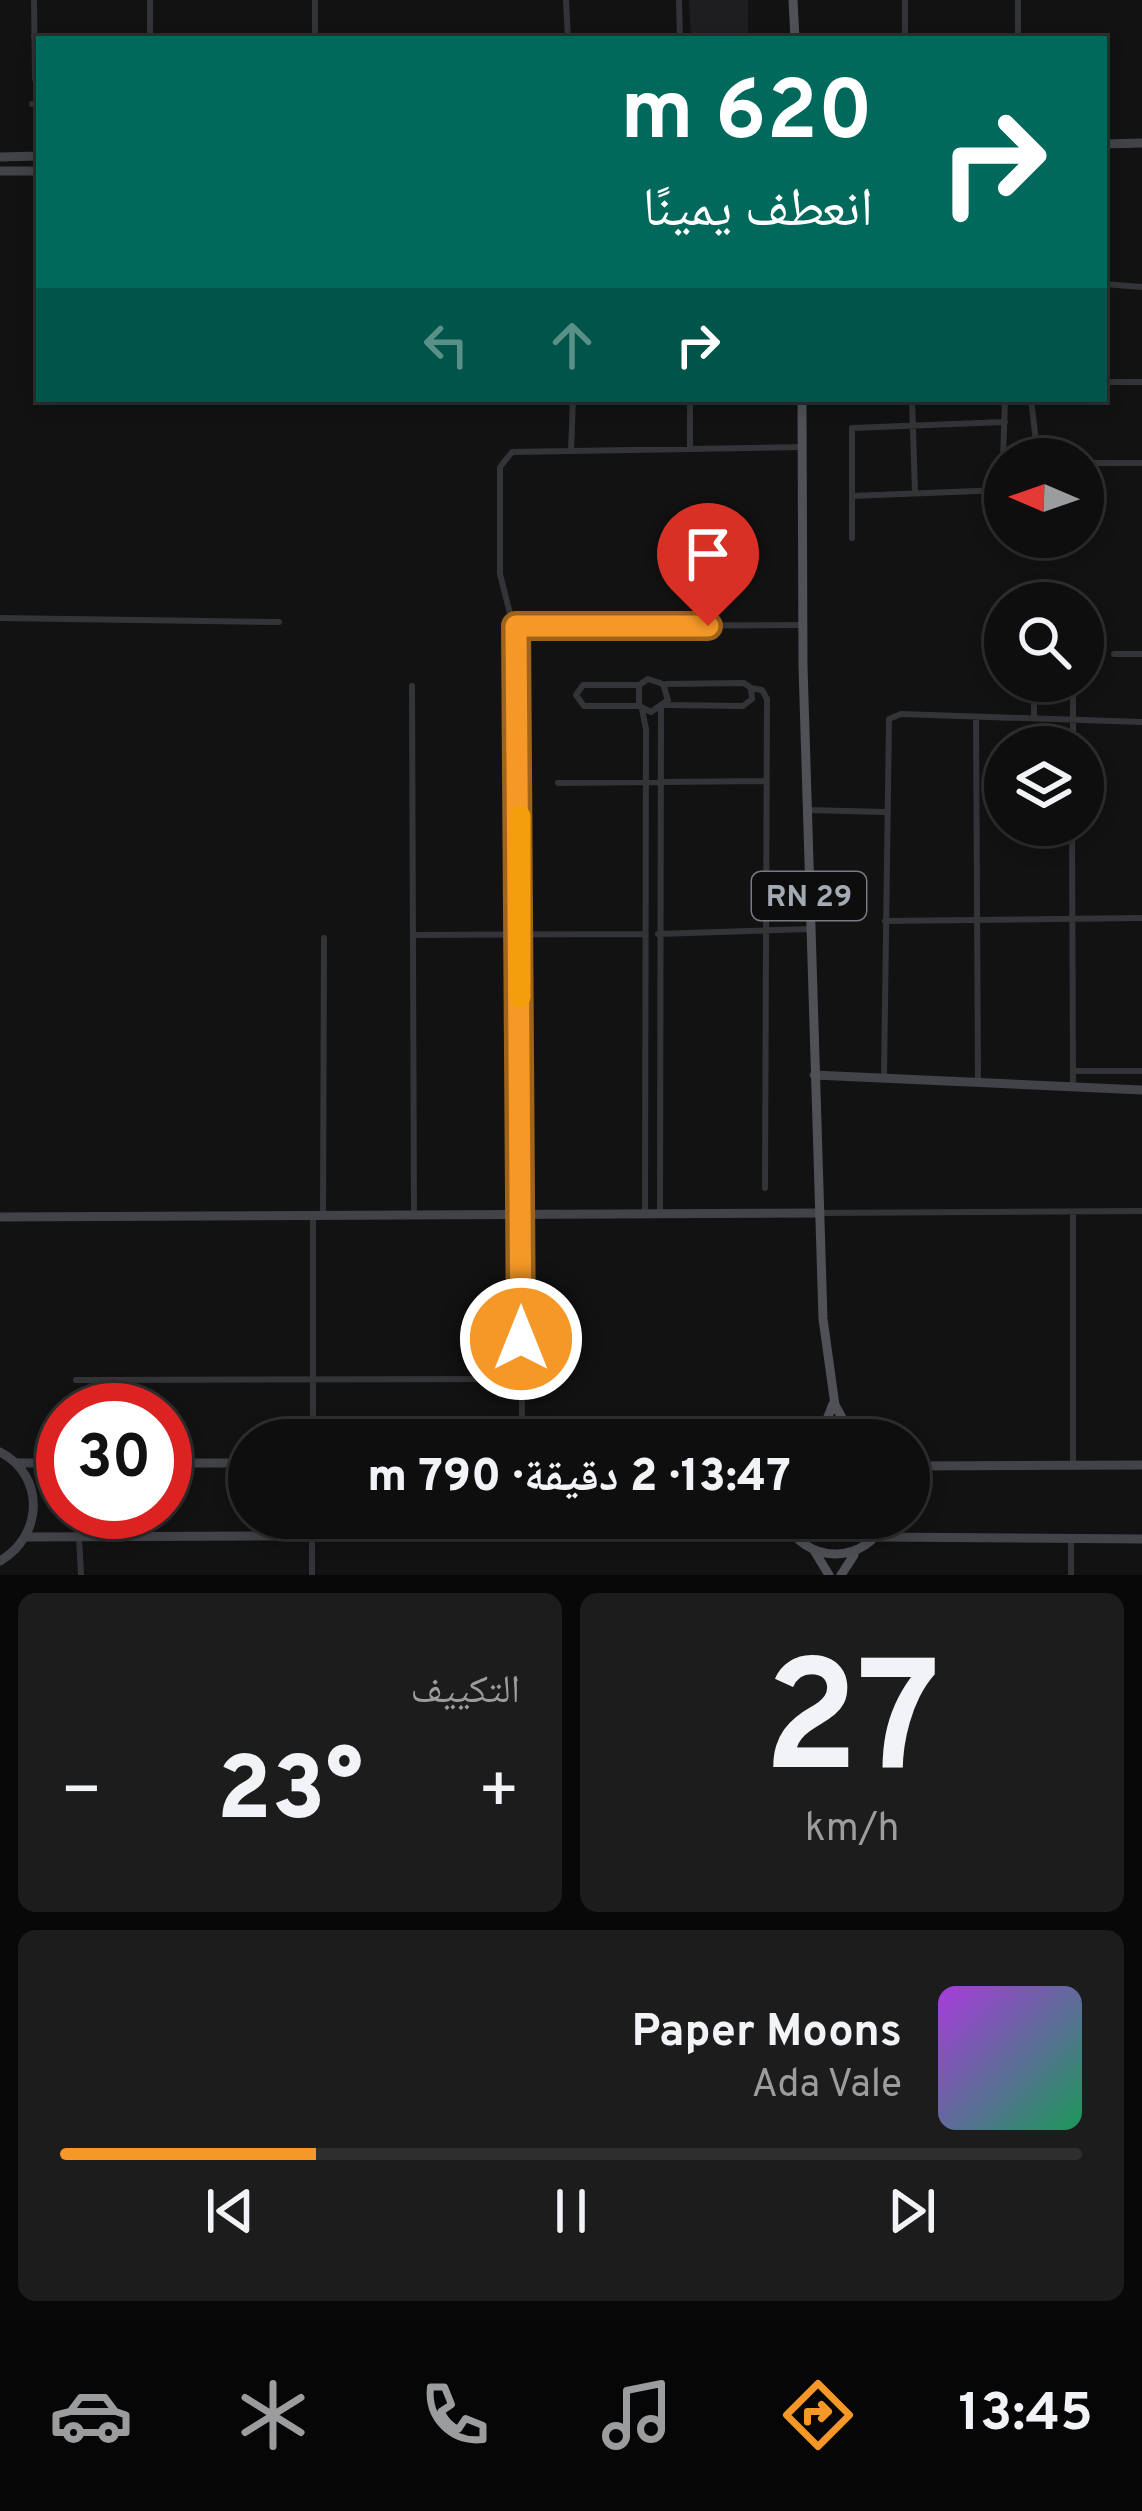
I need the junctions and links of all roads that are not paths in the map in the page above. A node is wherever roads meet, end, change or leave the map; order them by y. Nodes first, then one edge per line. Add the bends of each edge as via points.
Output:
1 (34, 0) edge
2 (150, 0) edge
3 (314, 0) edge
4 (566, 0) edge
5 (679, 0) edge
6 (794, 0) edge
7 (904, 0) edge
8 (1018, 0) edge
9 (34, 35) junction
10 (73, 36) edge
11 (150, 36) edge
12 (315, 36) edge
13 (568, 36) edge
14 (680, 36) edge
15 (795, 36) edge
16 (905, 36) edge
17 (1018, 36) edge
18 (36, 79) edge
19 (1142, 143) edge
20 (1107, 144) edge
21 (36, 156) edge
22 (0, 157) edge
23 (0, 171) edge
24 (36, 171) edge
25 (1107, 284) edge
26 (1142, 287) edge
27 (1107, 382) edge
28 (1142, 382) edge
29 (573, 402) edge
30 (689, 402) edge
31 (802, 402) edge
32 (912, 402) edge
33 (1005, 402) edge
34 (1030, 402) edge
35 (1005, 422) junction
36 (913, 424) junction
37 (1035, 438) edge
38 (803, 447) junction
39 (691, 449) junction
40 (572, 451) junction
41 (1142, 463) edge
42 (1104, 464) edge
43 (915, 493) junction
44 (852, 496) junction
45 (852, 538) dead end
46 (0, 618) edge
47 (279, 622) dead end
48 (804, 625) junction
49 (516, 626) junction
50 (1114, 654) dead end
51 (1142, 654) edge
52 (663, 684) junction
53 (639, 685) junction
54 (412, 686) dead end
55 (752, 688) junction
56 (1034, 702) edge
57 (1072, 702) edge
58 (663, 707) junction
59 (640, 708) junction
60 (976, 717) junction
61 (1034, 719) junction
62 (1072, 721) junction
63 (1142, 722) edge
64 (1072, 726) edge
65 (766, 781) junction
66 (645, 782) junction
67 (658, 782) junction
68 (558, 783) dead end
69 (807, 810) junction
70 (885, 812) junction
71 (1072, 846) edge
72 (1142, 918) edge
73 (1072, 919) junction
74 (976, 920) junction
75 (885, 921) junction
76 (810, 929) junction
77 (766, 931) junction
78 (520, 934) junction
79 (646, 934) junction
80 (658, 934) junction
81 (413, 935) junction
82 (324, 938) dead end
83 (1073, 1071) junction
84 (1142, 1071) edge
85 (814, 1075) junction
86 (884, 1077) junction
87 (978, 1082) junction
88 (1073, 1087) junction
89 (1142, 1090) edge
90 (646, 1098) junction
91 (660, 1099) junction
92 (765, 1188) dead end
93 (1142, 1211) edge
94 (645, 1212) junction
95 (1073, 1212) junction
96 (521, 1213) junction
97 (660, 1213) junction
98 (819, 1213) junction
99 (318, 1214) junction
100 (414, 1214) junction
101 (0, 1217) edge
102 (521, 1379) junction
103 (313, 1380) junction
104 (76, 1381) dead end
105 (832, 1393) junction
106 (313, 1419) edge
107 (522, 1419) edge
108 (829, 1419) edge
109 (844, 1419) edge
110 (0, 1452) edge
111 (18, 1463) junction
112 (36, 1463) edge
113 (192, 1463) edge
114 (228, 1463) edge
115 (1073, 1465) junction
116 (1142, 1465) edge
117 (930, 1466) edge
118 (228, 1536) edge
119 (26, 1537) junction
120 (36, 1537) edge
121 (192, 1537) edge
122 (930, 1538) edge
123 (1142, 1538) edge
124 (80, 1539) edge
125 (313, 1539) edge
126 (798, 1539) edge
127 (873, 1539) edge
128 (1071, 1539) junction
129 (859, 1550) junction
130 (815, 1552) junction
131 (0, 1561) edge
132 (81, 1575) edge
133 (312, 1575) edge
134 (829, 1575) edge
135 (841, 1575) edge
136 (1071, 1575) edge

1 - 9 street
2 - 11 street
3 - 12 street
4 - 13 street
5 - 14 street
6 - 15 main road
7 - 16 street
8 - 17 street
9 - 10 street
9 - 18 street
19 - 20 main road
21 - 22 main road
23 - 24 main road
25 - 26 street
27 - 28 street
29 - 40 street
30 - 39 street
31 - 38 main road, RN 29
32 - 36 street
33 - 35 street
34 - 37 street
35 - 36 street
35 - 43 street via 1002,490
36 - 43 street
36 - 44 street via 852,428
38 - 39 street
38 - 48 main road, RN 29
39 - 40 street
40 - 49 street via 512,452 500,463 500,574
41 - 42 street
43 - 44 street
44 - 45 street
46 - 47 street
48 - 49 street
48 - 69 main road, RN 29
49 - 78 street
50 - 51 street
52 - 53 street
52 - 55 street
52 - 58 street
53 - 59 street
53 - 59 street via 583,685 576,695 584,706
54 - 81 street
55 - 58 street via 743,706
55 - 65 street via 766,699
56 - 61 street
57 - 62 street
58 - 59 street
58 - 67 street
59 - 66 street
60 - 61 street
60 - 70 street via 889,719
60 - 74 street
61 - 62 street
62 - 63 street
62 - 64 street
65 - 67 street
65 - 77 street
66 - 67 street
66 - 68 street
66 - 79 street
67 - 80 street
69 - 70 street
69 - 76 main road, RN 29
70 - 75 street
71 - 73 street
72 - 73 street
73 - 74 street
73 - 83 street
74 - 75 street
74 - 87 street
75 - 86 street
76 - 77 street
76 - 85 main road, RN 29
77 - 80 street
77 - 92 street
78 - 79 street
78 - 81 street
78 - 96 street
79 - 80 street
79 - 90 street
80 - 91 street
81 - 100 street
82 - 99 street
83 - 84 street
83 - 88 street
85 - 86 main road
85 - 98 main road, RN 29
86 - 87 main road
87 - 88 main road
88 - 89 main road
90 - 91 street
90 - 94 street
91 - 97 street
93 - 95 street
94 - 96 main road
94 - 97 main road
95 - 98 street
95 - 115 street
96 - 100 main road
96 - 102 street
97 - 98 main road
98 - 105 main road, RN 29
99 - 100 main road
99 - 101 main road
99 - 103 street
102 - 103 street
102 - 107 street
103 - 104 street
103 - 106 street
105 - 108 main road, RN 29
105 - 109 main road, RN 29
110 - 111 main road
111 - 112 main road
111 - 119 main road via 35,1507
113 - 114 main road
115 - 116 main road
115 - 117 main road
118 - 121 main road
119 - 120 main road
119 - 131 main road
122 - 128 main road
123 - 128 main road
124 - 132 street
125 - 133 street
126 - 130 main road
127 - 129 main road
128 - 136 street
129 - 130 main road
129 - 135 main road
130 - 134 main road

